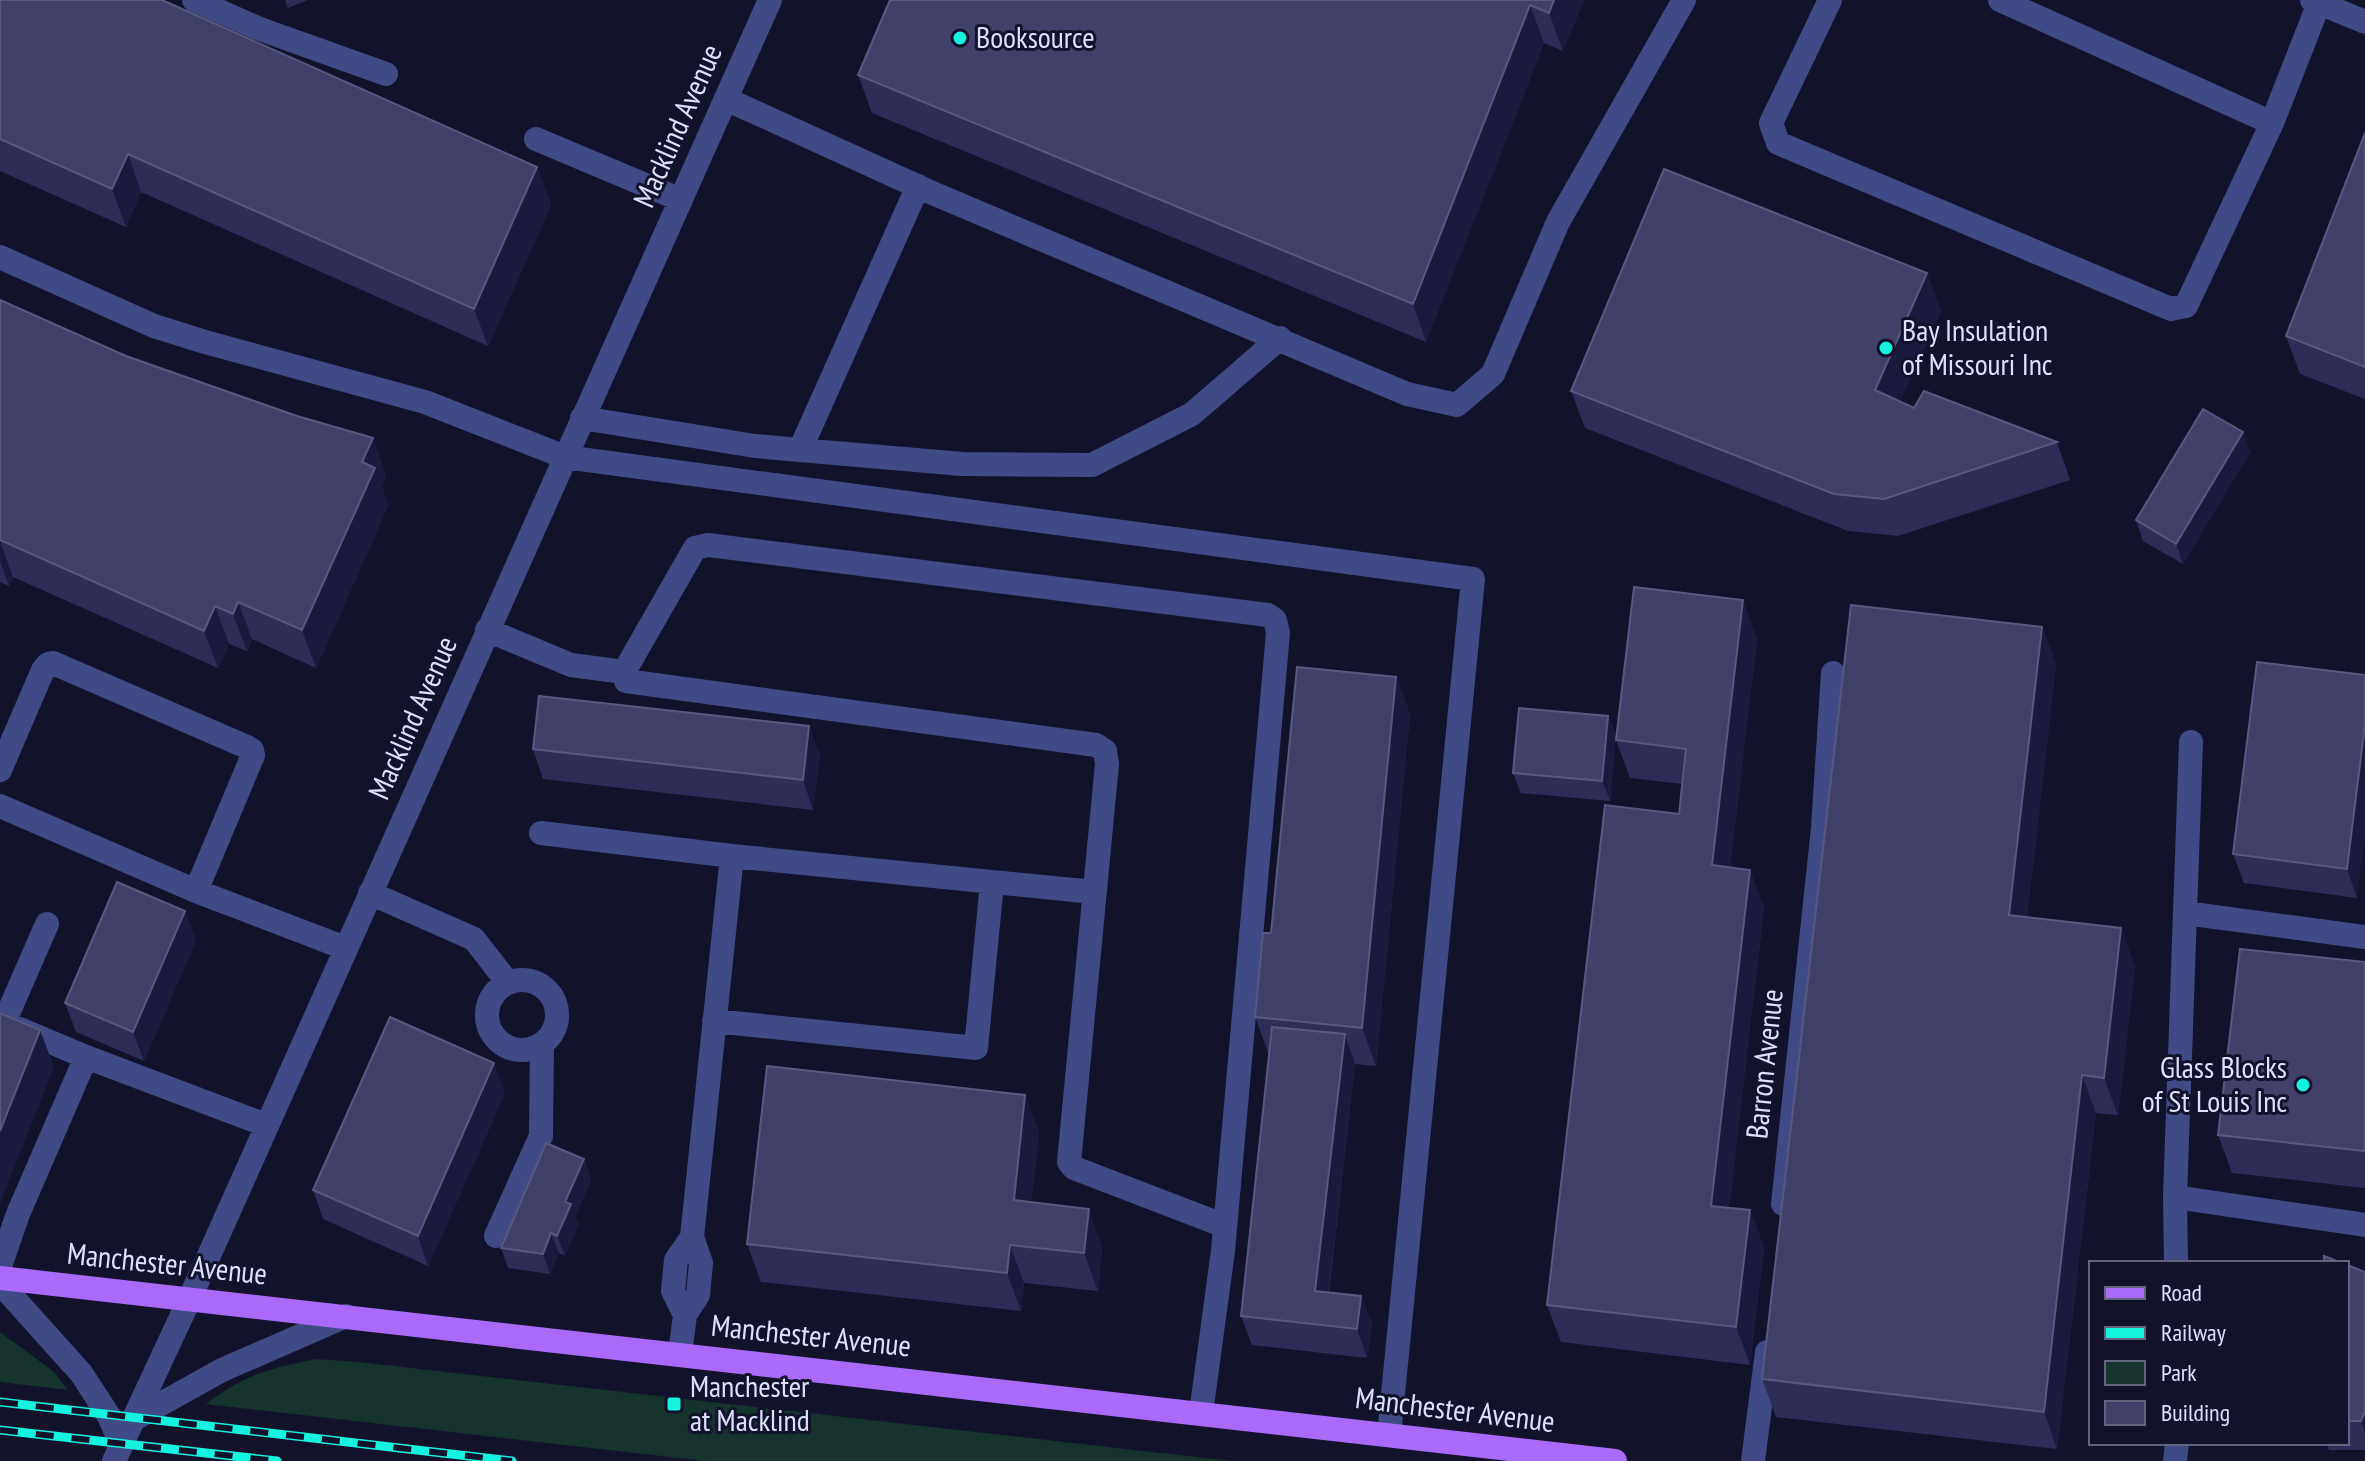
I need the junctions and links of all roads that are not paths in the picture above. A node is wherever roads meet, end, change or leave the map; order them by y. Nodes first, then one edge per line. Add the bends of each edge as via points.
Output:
1 (194, 0) edge
2 (770, 0) edge
3 (1684, 0) edge
4 (1830, 0) edge
5 (2000, 0) edge
6 (2315, 1) edge
7 (2365, 22) edge
8 (386, 74) dead end
9 (726, 99) junction
10 (2272, 123) junction
11 (536, 139) dead end
12 (918, 186) junction
13 (681, 200) junction
14 (0, 257) edge
15 (1280, 338) junction
16 (582, 418) junction
17 (800, 450) junction
18 (565, 457) junction
19 (487, 630) junction
20 (624, 672) junction
21 (1833, 673) dead end
22 (2191, 742) dead end
23 (0, 770) edge
24 (0, 806) edge
25 (541, 833) dead end
26 (732, 856) junction
27 (992, 883) junction
28 (196, 891) junction
29 (1094, 892) junction
30 (370, 893) junction
31 (2185, 913) junction
32 (47, 924) dead end
33 (2365, 937) edge
34 (345, 948) junction
35 (508, 983) junction
36 (714, 1021) junction
37 (542, 1044) junction
38 (86, 1057) junction
39 (266, 1125) junction
40 (2175, 1197) junction
41 (2365, 1225) edge
42 (1225, 1226) junction
43 (1780, 1232) edge
44 (496, 1236) dead end
45 (2176, 1261) edge
46 (0, 1266) edge
47 (0, 1280) edge
48 (190, 1298) junction
49 (346, 1316) junction
50 (1770, 1325) edge
51 (680, 1354) junction
52 (1201, 1413) junction
53 (134, 1419) junction
54 (1389, 1435) junction
55 (118, 1452) edge
56 (1615, 1461) edge
57 (1753, 1461) edge

1 - 8 street
2 - 9 street, Macklind Avenue
3 - 15 street via 1558,222 1493,374 1457,405 1407,394
4 - 10 street via 1771,123 1778,143 2171,309 2186,306
5 - 10 street
6 - 7 street
6 - 10 street
9 - 12 street
9 - 13 street, Macklind Avenue
11 - 13 street
12 - 15 street
12 - 17 street
13 - 16 street, Macklind Avenue
14 - 18 street via 154,326 425,402
15 - 17 street via 1192,414 1092,465 962,464
16 - 17 street
16 - 18 street, Macklind Avenue
18 - 19 street, Macklind Avenue
18 - 54 street via 1473,579
19 - 20 street via 571,665
19 - 30 street, Macklind Avenue
20 - 29 street via 626,681 1096,745 1105,751 1107,764
20 - 42 street via 695,548 708,545 1268,615 1275,620 1278,633
21 - 43 street, Barron Avenue via 1823,828
22 - 31 street
23 - 28 street via 43,670 53,663 247,747 253,755
24 - 28 street
25 - 26 street
26 - 27 street
26 - 36 street
27 - 29 street
27 - 36 street via 976,1048
28 - 34 street
29 - 42 street via 1069,1162
30 - 34 street, Macklind Avenue
30 - 35 street via 474,939
31 - 33 street
31 - 40 street
32 - 38 street via 6,1018 10,1025
34 - 39 street, Macklind Avenue
35 - 37 street via 531,981 550,993 555,1026
35 - 37 street via 491,999 491,1033 520,1050
36 - 51 street via 692,1237 700,1279 698,1295 685,1315
37 - 44 street via 541,1136
38 - 39 street
38 - 46 street
39 - 48 street, Macklind Avenue
40 - 41 street
40 - 45 street
42 - 52 street
47 - 48 main road, Manchester Avenue
47 - 55 street via 81,1373 109,1416
48 - 49 main road, Manchester Avenue
48 - 53 street, Macklind Avenue
49 - 51 main road, Manchester Avenue
49 - 53 street via 222,1370
50 - 57 street
51 - 52 main road, Manchester Avenue
52 - 54 main road, Manchester Avenue
53 - 55 street, Macklind Avenue
54 - 56 main road, Manchester Avenue

